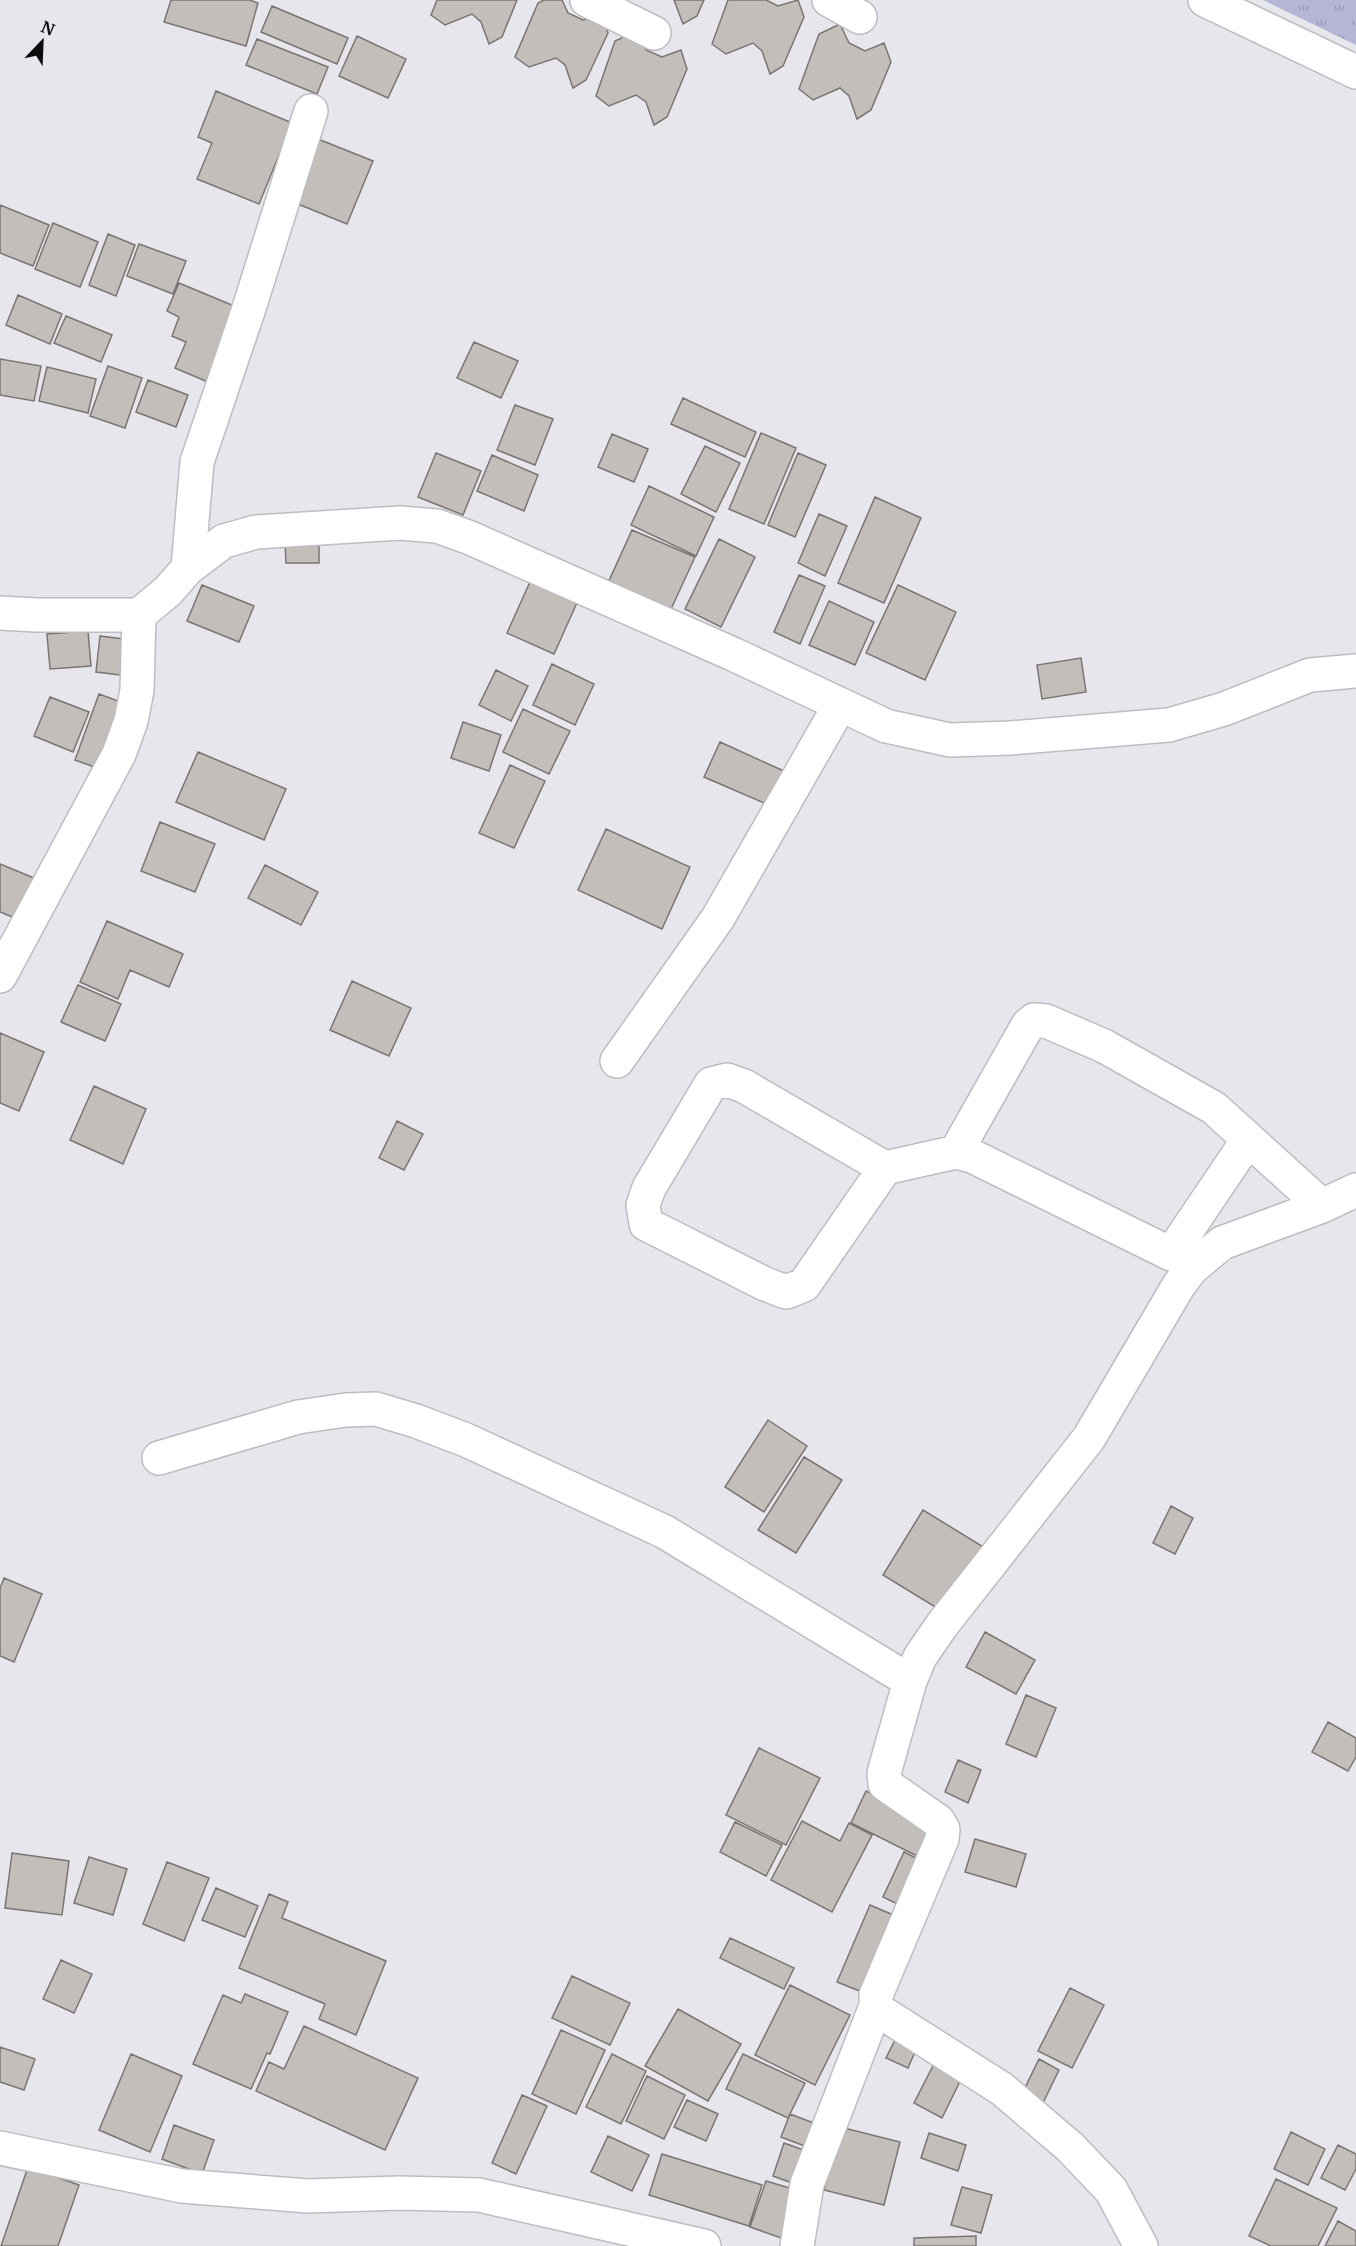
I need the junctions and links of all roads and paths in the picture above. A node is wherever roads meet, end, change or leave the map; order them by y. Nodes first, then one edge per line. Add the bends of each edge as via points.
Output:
1 (586, 0) edge
2 (829, 0) edge
3 (1205, 0) edge
4 (860, 17) dead end
5 (654, 33) dead end
6 (1356, 72) edge
7 (311, 111) dead end
8 (188, 568) junction
9 (0, 613) edge
10 (139, 615) junction
11 (1356, 671) edge
12 (840, 705) junction
13 (0, 976) edge
14 (617, 1061) dead end
15 (1248, 1140) junction
16 (956, 1152) junction
17 (885, 1168) junction
18 (1356, 1190) edge
19 (1322, 1206) junction
20 (159, 1458) dead end
21 (910, 1681) junction
22 (876, 2006) junction
23 (0, 2148) edge
24 (704, 2246) edge
25 (797, 2246) edge
26 (1141, 2246) edge

1 - 5 street
2 - 4 street
3 - 6 street
7 - 8 street via 197,462
8 - 10 street
8 - 12 street via 224,541 256,532 400,523 437,526 724,650
9 - 10 street
10 - 13 street via 137,690 119,754
11 - 12 street via 1310,675 1224,709 1169,724 1011,738 950,740 886,726
12 - 14 street via 718,918
15 - 16 street via 1171,1254 972,1156
15 - 16 street via 1214,1108 1104,1046 1046,1021 1034,1020
15 - 19 street
16 - 17 street
17 - 17 street via 744,1086 727,1080 711,1084 649,1188 643,1205 646,1224 786,1292 804,1285
18 - 19 street
19 - 21 street via 1222,1243 1191,1269 1089,1438 942,1625 920,1657
20 - 21 street via 298,1417 376,1409 466,1440 665,1532
21 - 22 street via 884,1780 892,1790 938,1821 943,1829 942,1839 876,1995
22 - 25 street via 807,2184
22 - 26 street via 1002,2089 1070,2147 1111,2190
23 - 24 street via 182,2186 308,2196 479,2195

